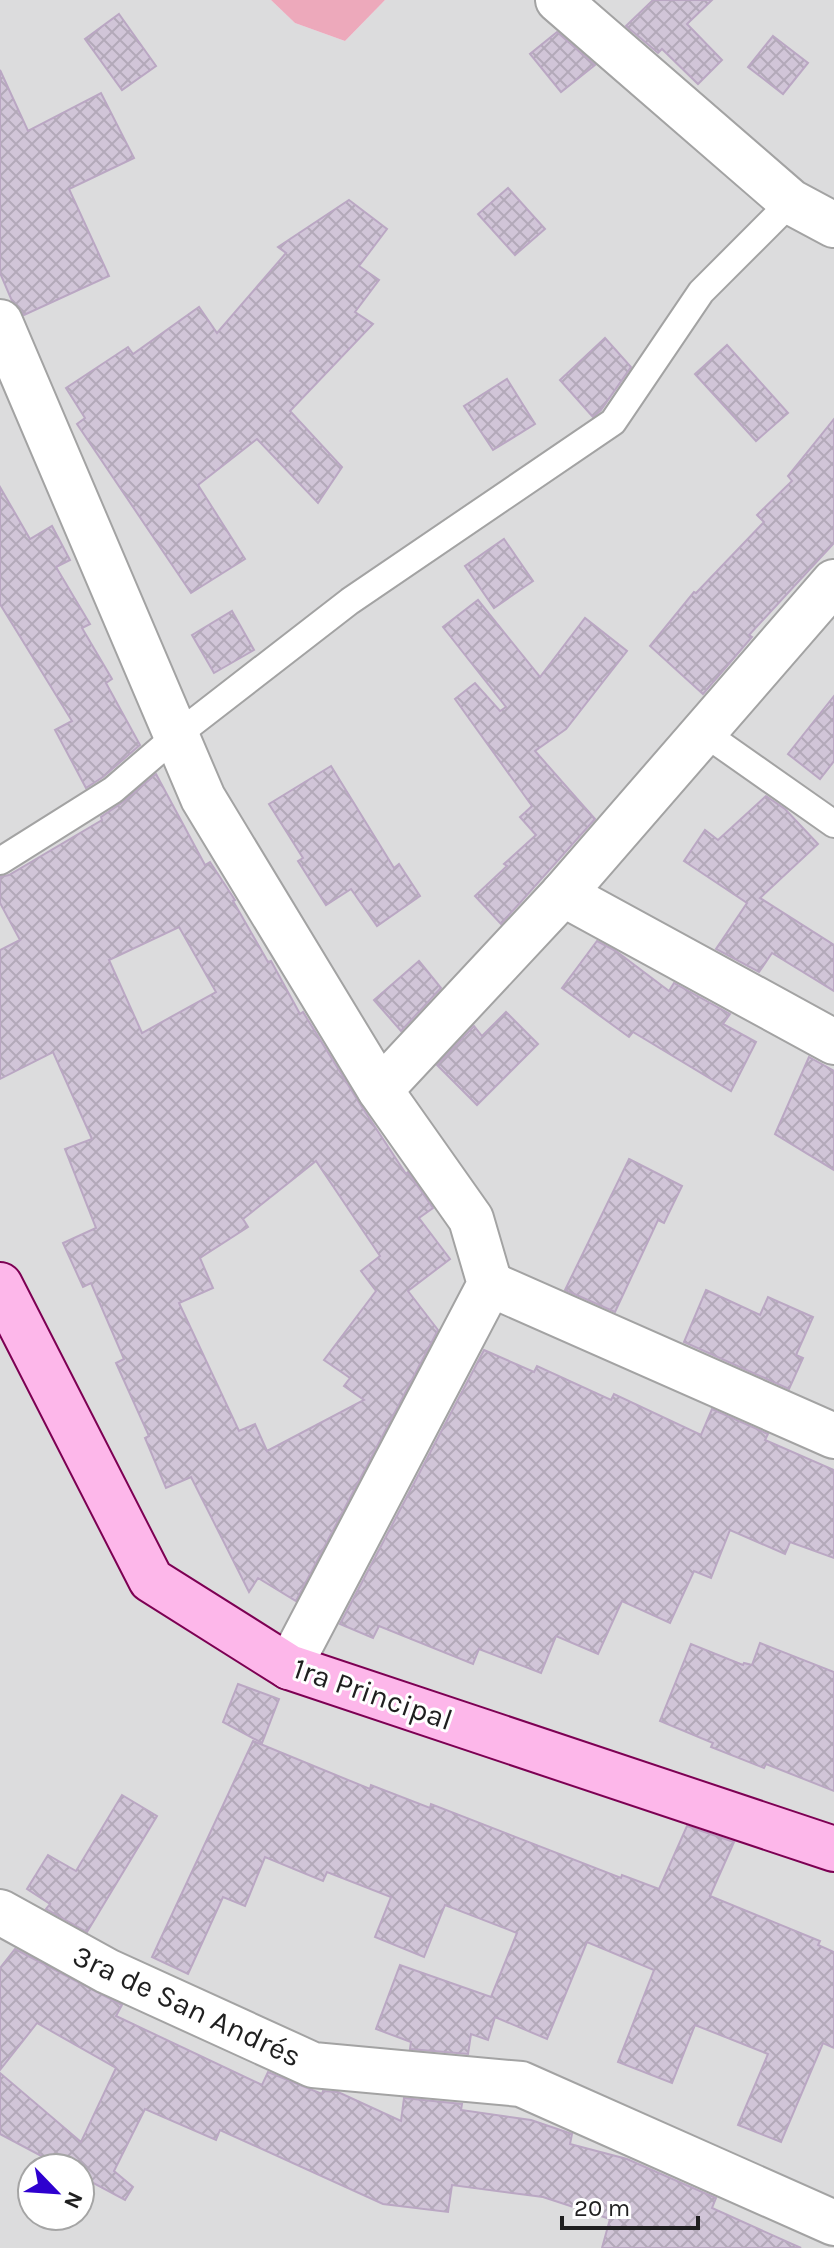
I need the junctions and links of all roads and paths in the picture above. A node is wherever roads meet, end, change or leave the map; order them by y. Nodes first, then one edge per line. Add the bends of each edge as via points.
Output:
1 (558, 0) edge
2 (791, 202) junction
3 (834, 225) edge
4 (0, 322) edge
5 (834, 582) edge
6 (703, 732) junction
7 (177, 735) junction
8 (834, 824) edge
9 (0, 861) edge
10 (563, 894) junction
11 (834, 1042) edge
12 (380, 1090) junction
13 (490, 1284) junction
14 (0, 1285) edge
15 (834, 1436) edge
16 (289, 1667) junction
17 (834, 1849) edge
18 (2, 1919) edge
19 (834, 2223) edge

1 - 2 street
2 - 3 street
2 - 7 lane via 701,292 613,422 350,601
4 - 7 street
5 - 6 street
6 - 8 lane
6 - 10 street
7 - 9 lane via 113,790
7 - 12 street via 203,798
10 - 11 street
10 - 12 street
12 - 13 street via 471,1219
13 - 15 street
13 - 16 street
14 - 16 street, 1ra Principal via 151,1580
16 - 17 street, 1ra Principal
18 - 19 street, 3ra de San Andrés via 313,2065 521,2084

